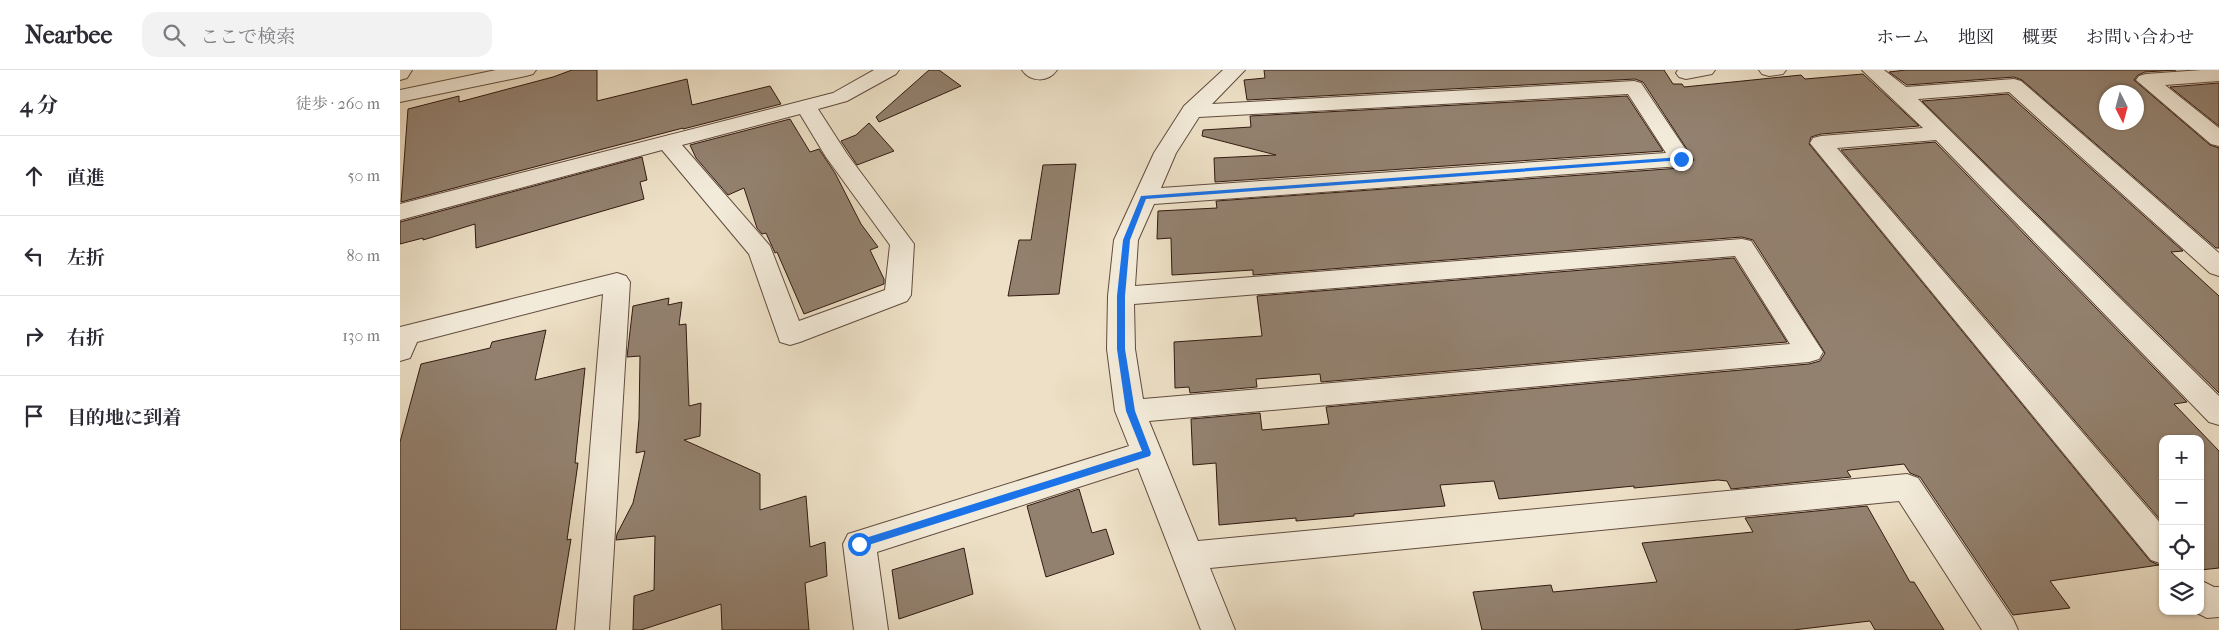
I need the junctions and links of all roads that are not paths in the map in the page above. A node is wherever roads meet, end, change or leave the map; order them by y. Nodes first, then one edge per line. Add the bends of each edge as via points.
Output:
1 (402, 70) edge
2 (526, 70) edge
3 (889, 70) edge
4 (1032, 70) edge
5 (1047, 70) edge
6 (1235, 70) edge
7 (1769, 70) edge
8 (1776, 70) edge
9 (1872, 70) edge
10 (400, 74) edge
11 (2219, 75) edge
12 (1901, 94) junction
13 (400, 96) edge
14 (806, 107) junction
15 (1192, 112) junction
16 (1941, 133) junction
17 (2219, 139) edge
18 (668, 143) junction
19 (1144, 197) junction
20 (400, 212) edge
21 (2219, 267) edge
22 (1121, 296) junction
23 (400, 351) edge
24 (1130, 411) junction
25 (2219, 414) edge
26 (1147, 453) junction
27 (2159, 545) edge
28 (1188, 556) junction
29 (2204, 600) edge
30 (2219, 602) edge
31 (592, 630) edge
32 (871, 630) edge
33 (1218, 630) edge
34 (2001, 630) edge

1 - 10 street
2 - 13 street
3 - 14 street via 840,97
4 - 5 street via 1037,74
6 - 15 street
7 - 8 street
9 - 12 street
11 - 17 street via 2146,80
12 - 16 street
12 - 21 street via 2014,85
14 - 18 street
14 - 18 street via 837,157 902,244 898,295 790,335 761,252
15 - 19 street via 1165,153
15 - 19 street via 1634,87 1681,159
16 - 25 street
16 - 27 street via 1821,142
18 - 20 street
19 - 22 street via 1126,240
22 - 24 street via 1121,349
22 - 24 street via 1742,247 1809,352
23 - 31 street via 405,335 617,282
24 - 26 street
26 - 28 street
26 - 32 street via 859,544
28 - 33 street
28 - 34 street via 1907,487
29 - 30 street via 2207,603

